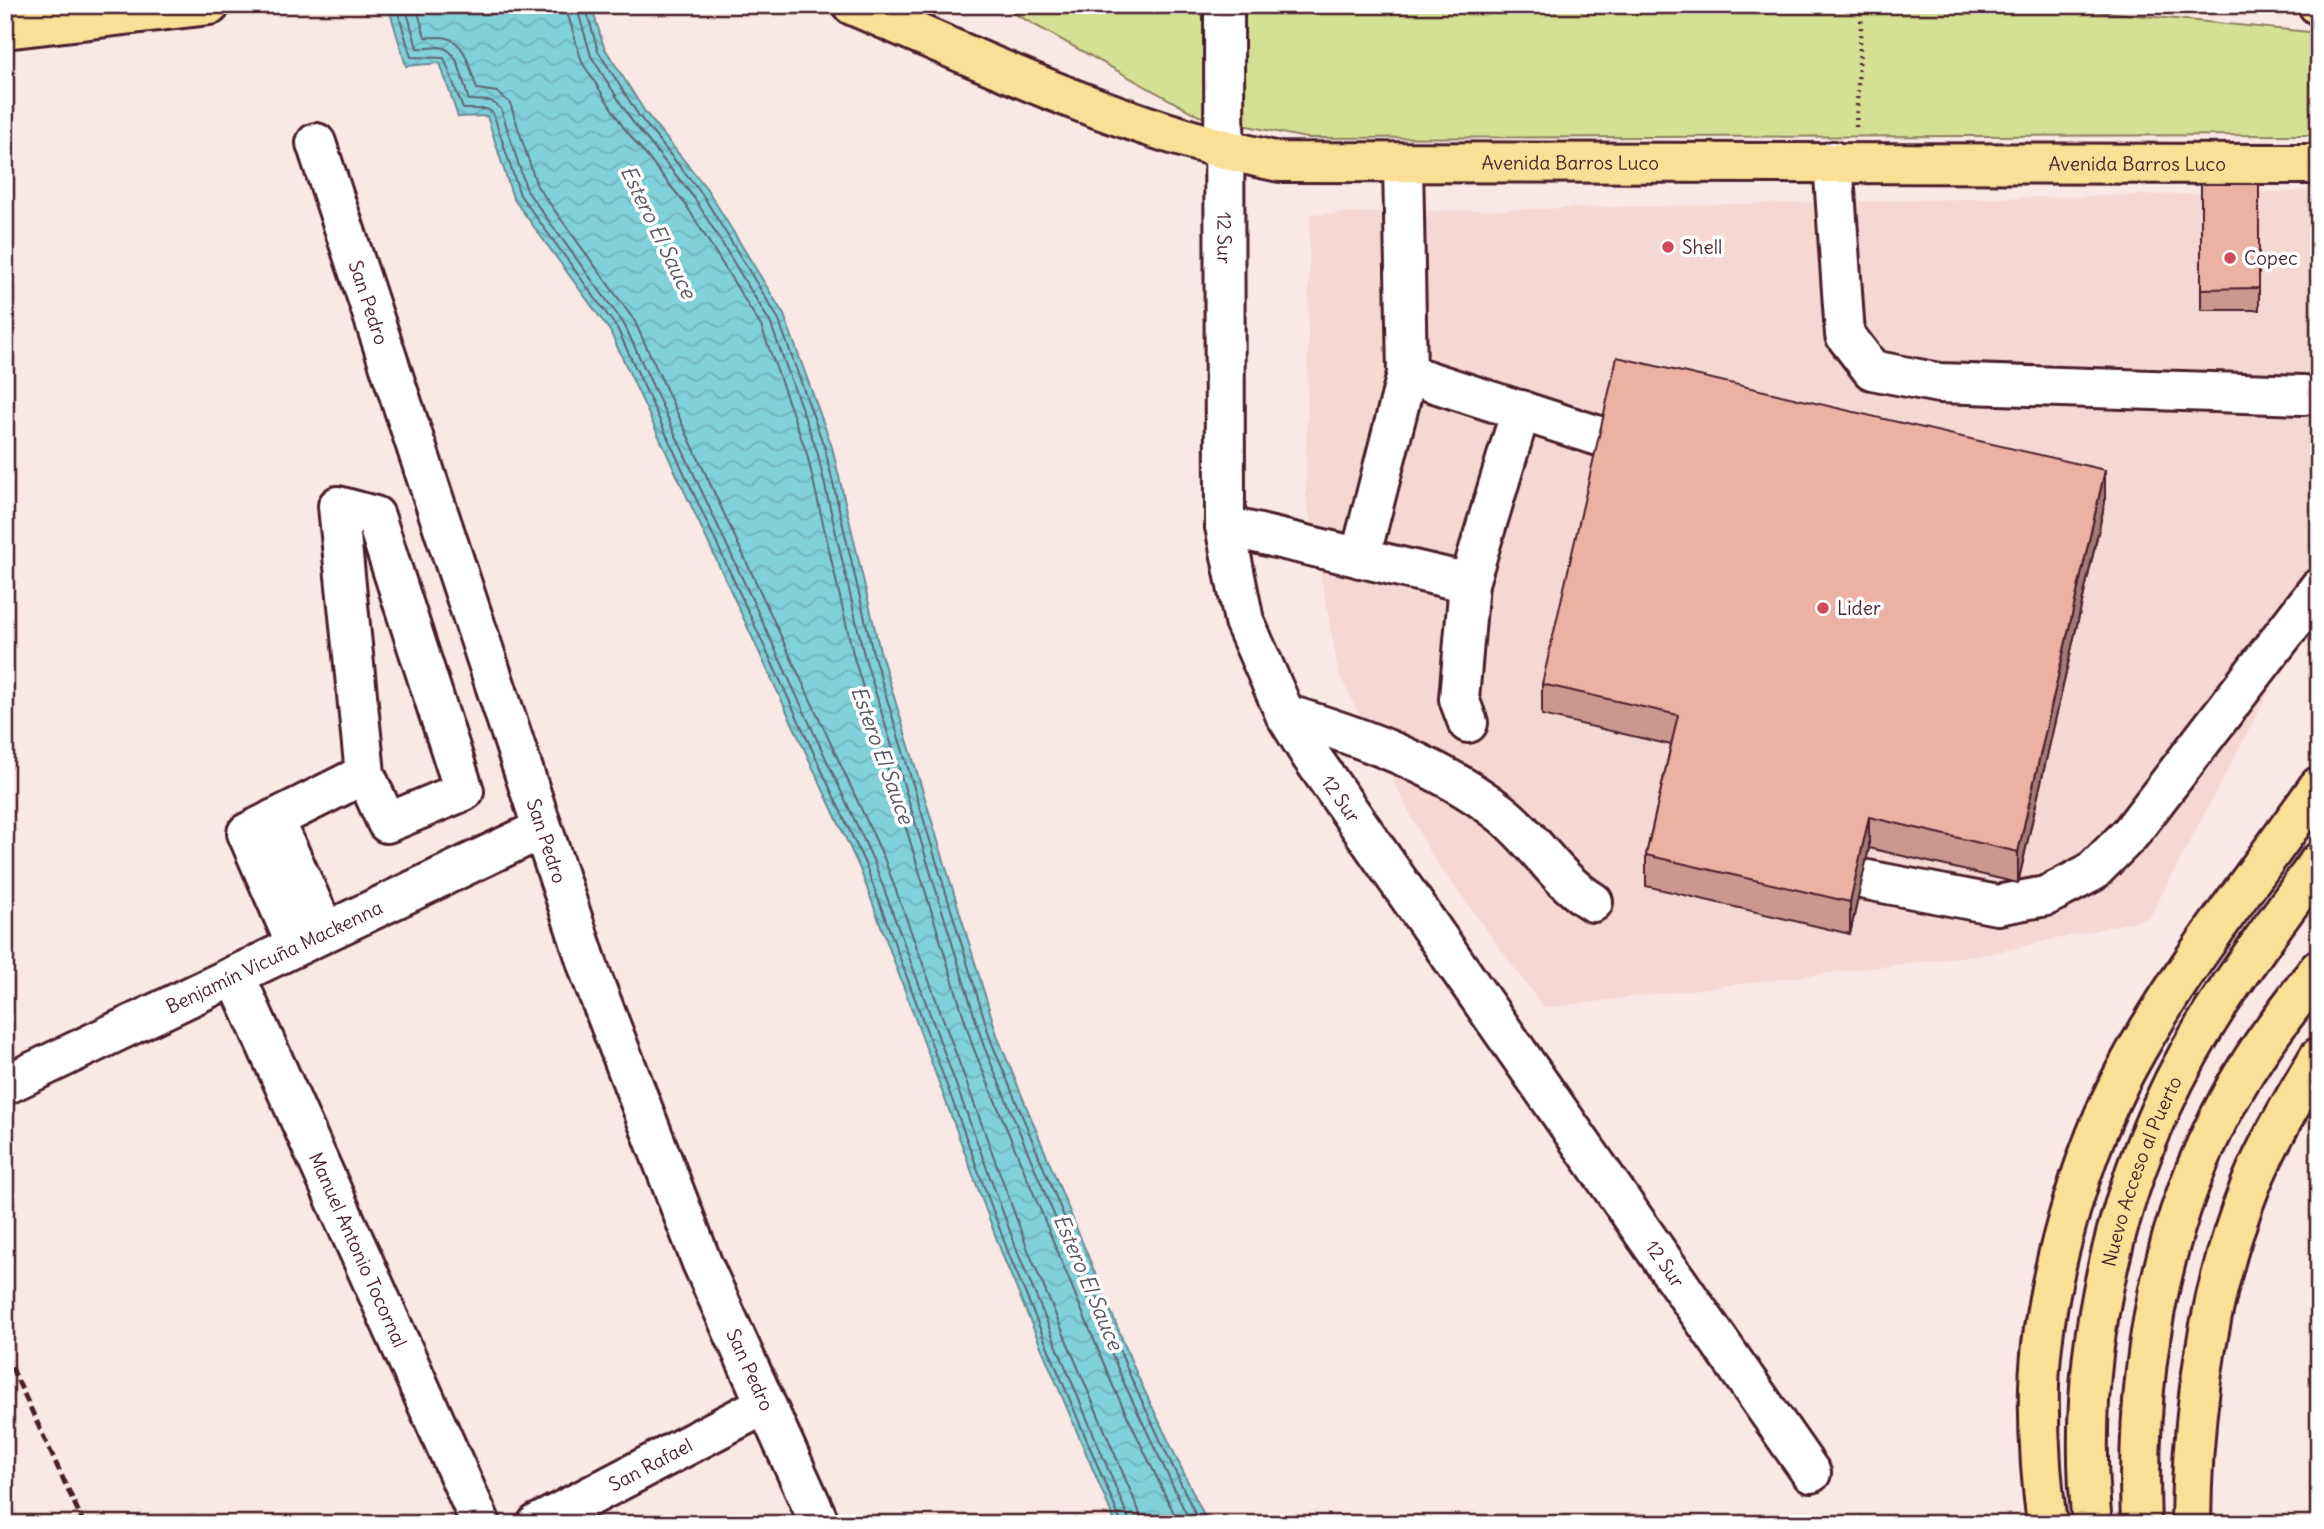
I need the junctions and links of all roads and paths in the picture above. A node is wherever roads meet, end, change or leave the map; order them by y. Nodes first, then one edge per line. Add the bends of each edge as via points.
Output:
1 (210, 5) edge
2 (852, 5) edge
3 (1224, 5) edge
4 (1863, 5) edge
5 (5, 29) edge
6 (316, 143) dead end
7 (1224, 150) junction
8 (1844, 161) junction
9 (1403, 163) junction
10 (2319, 164) edge
11 (1407, 374) junction
12 (2304, 395) dead end
13 (1521, 410) junction
14 (1605, 438) edge
15 (1225, 526) junction
16 (1360, 558) junction
17 (1469, 583) junction
18 (2319, 588) edge
19 (1284, 714) junction
20 (1468, 723) dead end
21 (365, 774) junction
22 (2319, 786) edge
23 (542, 829) junction
24 (2319, 862) edge
25 (1862, 879) edge
26 (1593, 902) dead end
27 (311, 938) junction
28 (2319, 969) edge
29 (235, 975) junction
30 (2319, 1057) edge
31 (5, 1085) edge
32 (764, 1405) junction
33 (1811, 1473) dead end
34 (481, 1524) edge
35 (537, 1524) edge
36 (820, 1524) edge
37 (2046, 1524) edge
38 (2092, 1524) edge
39 (2141, 1524) edge
40 (2191, 1524) edge

1 - 5 main road
2 - 7 main road, Avenida Barros Luco via 1121,118
3 - 7 street, 12 Sur
4 - 8 path
6 - 23 street, San Pedro
7 - 9 main road, Avenida Barros Luco via 1280,162
7 - 15 street, 12 Sur
8 - 9 main road, Avenida Barros Luco
8 - 10 main road, Avenida Barros Luco
8 - 12 street via 1845,335 1872,370 1939,383
9 - 11 street
11 - 13 street
11 - 16 street
13 - 14 street
13 - 17 street
15 - 16 street
15 - 19 street, 12 Sur via 1244,621
16 - 17 street
17 - 20 street via 1459,699
18 - 25 street via 2130,834 2081,879 2046,897 1997,905
19 - 26 street via 1378,746 1484,801 1523,833 1557,876
19 - 33 street, 12 Sur
21 - 21 street via 355,667 338,506 375,516 464,791 387,823
21 - 27 street via 274,819
22 - 37 main road via 2171,996 2127,1066 2107,1109 2075,1199 2048,1310 2039,1384
23 - 27 street, Benjamín Vicuña Mackenna
23 - 32 street, San Pedro via 645,1120
24 - 38 main road, Nuevo Acceso al Puerto via 2206,1025 2150,1132 2139,1164 2120,1222 2095,1343 2089,1447
27 - 29 street, Benjamín Vicuña Mackenna
28 - 39 main road via 2229,1099 2202,1151 2170,1242 2147,1348 2141,1409
29 - 31 street, Benjamín Vicuña Mackenna
29 - 34 street, Manuel Antonio Tocornal
30 - 40 main road via 2268,1147 2225,1259 2199,1390
32 - 35 street, San Rafael
32 - 36 street, San Pedro

